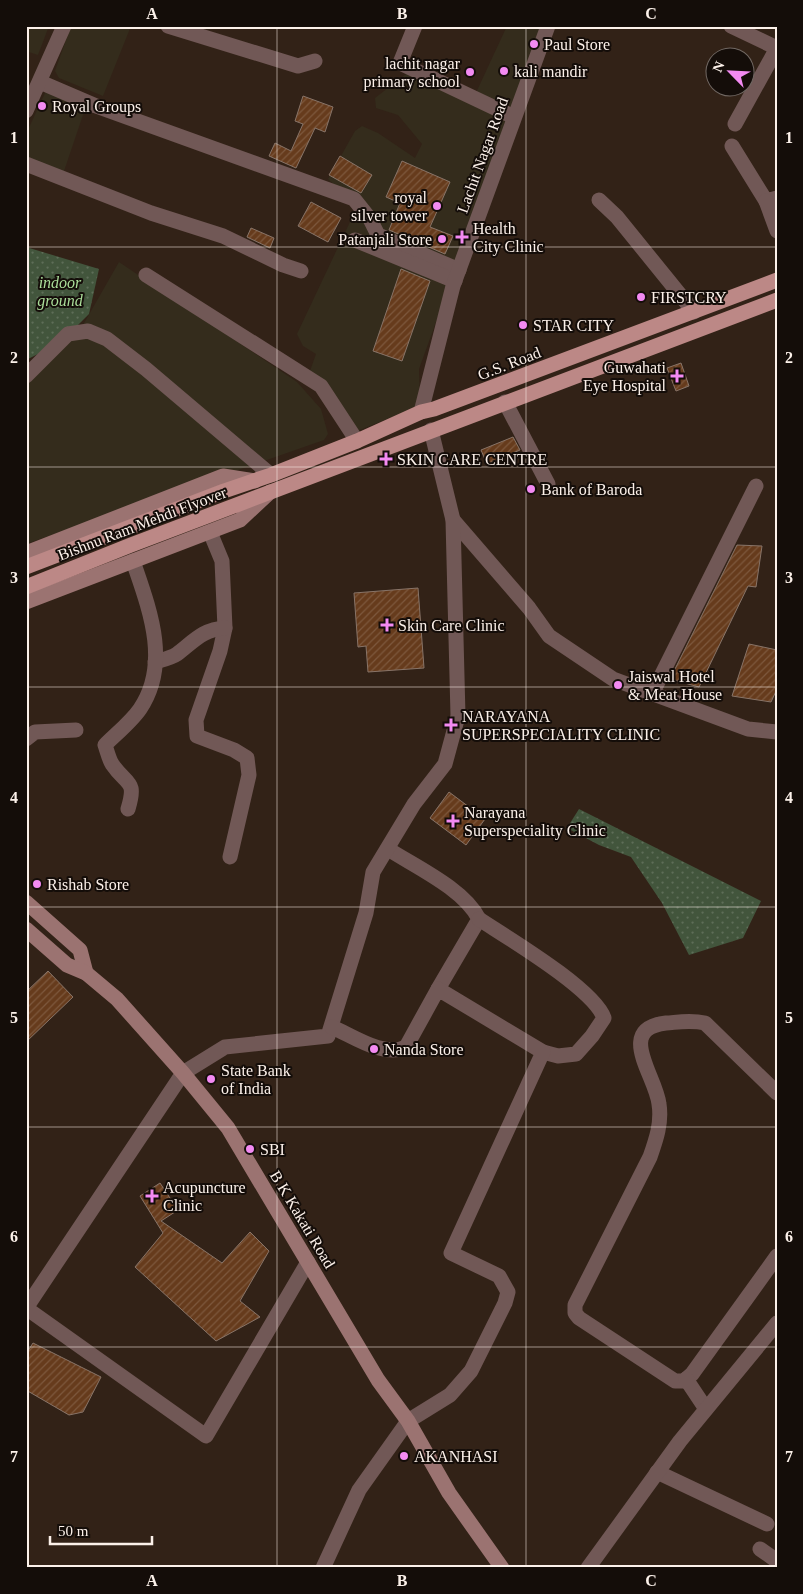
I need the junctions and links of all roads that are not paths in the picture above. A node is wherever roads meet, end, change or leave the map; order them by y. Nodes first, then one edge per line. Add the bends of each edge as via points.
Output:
1 (64, 26) edge
2 (168, 26) edge
3 (415, 26) edge
4 (548, 26) edge
5 (731, 26) edge
6 (315, 61) dead end
7 (40, 82) junction
8 (26, 111) edge
9 (514, 117) junction
10 (735, 124) dead end
11 (732, 146) dead end
12 (26, 164) edge
13 (599, 200) dead end
14 (771, 200) edge
15 (777, 230) edge
16 (355, 240) dead end
17 (301, 271) dead end
18 (146, 275) dead end
19 (457, 275) junction
20 (777, 280) edge
21 (777, 300) edge
22 (694, 312) junction
23 (26, 376) edge
24 (505, 402) junction
25 (421, 412) junction
26 (431, 430) junction
27 (357, 441) junction
28 (270, 475) junction
29 (255, 481) junction
30 (548, 484) dead end
31 (756, 486) dead end
32 (272, 492) junction
33 (452, 520) junction
34 (210, 532) junction
35 (26, 553) edge
36 (133, 562) junction
37 (26, 567) edge
38 (26, 587) edge
39 (26, 602) edge
40 (225, 628) junction
41 (155, 662) junction
42 (652, 694) junction
43 (76, 730) dead end
44 (777, 732) edge
45 (26, 739) edge
46 (128, 809) dead end
47 (388, 849) junction
48 (230, 857) dead end
49 (26, 902) edge
50 (479, 919) junction
51 (26, 929) edge
52 (86, 973) junction
53 (438, 989) junction
54 (332, 1027) junction
55 (543, 1052) junction
56 (183, 1073) junction
57 (777, 1093) edge
58 (777, 1256) edge
59 (308, 1262) junction
60 (26, 1308) edge
61 (777, 1323) edge
62 (689, 1376) junction
63 (710, 1405) junction
64 (408, 1421) junction
65 (657, 1472) junction
66 (767, 1524) dead end
67 (760, 1549) dead end
68 (777, 1561) edge
69 (323, 1568) edge
70 (502, 1568) edge
71 (588, 1568) edge

1 - 7 street
2 - 6 street via 298,66
3 - 9 street via 400,63
4 - 9 street, Lachit Nagar Road
5 - 10 street via 776,48
7 - 8 street
7 - 19 street via 96,106 354,199 378,235
9 - 19 street, Lachit Nagar Road
11 - 14 street
12 - 17 street via 151,213 223,236
13 - 22 street via 617,217
14 - 15 street
16 - 19 street
18 - 27 street via 322,386
19 - 25 street, Lachit Nagar Road
20 - 22 main road, G.S. Road
21 - 24 main road
22 - 25 main road, G.S. Road via 434,410
23 - 28 street via 68,334 88,331 107,339 146,369
24 - 26 main road
24 - 30 street
25 - 27 main road, G.S. Road
26 - 32 main road
26 - 33 street
27 - 28 main road, G.S. Road
28 - 29 main road, G.S. Road
29 - 35 main road via 223,476
29 - 37 main road, Bishnu Ram Mehdi Flyover
31 - 42 street
32 - 34 main road via 240,520
32 - 38 main road, Bishnu Ram Mehdi Flyover
33 - 42 street via 529,608 549,636 613,679
33 - 47 street via 458,716 446,764 414,804
34 - 36 main road
34 - 40 street via 222,561
36 - 39 main road
36 - 41 street via 156,635
40 - 41 street via 211,629 176,655
40 - 48 street via 196,720 197,736 247,758 250,775
41 - 46 street via 155,674 140,709 105,745 112,763 131,784 133,792
42 - 44 street via 748,729
43 - 45 street via 35,732
47 - 50 street via 460,895
47 - 54 street via 373,872 366,913
49 - 52 main road via 80,950
50 - 53 street
50 - 55 street via 582,991 601,1009 604,1018 576,1054 558,1056
51 - 52 main road, B K Kakati Road via 67,965
52 - 56 main road, B K Kakati Road via 117,999
53 - 54 street via 406,1047 398,1051 387,1051
53 - 55 street
54 - 56 street via 328,1036 225,1047
55 - 64 street via 451,1253 499,1276 508,1292 505,1303 466,1377 450,1395
56 - 59 main road, B K Kakati Road via 228,1128
56 - 60 street
57 - 62 street via 704,1023 691,1020 653,1025 640,1039 660,1103 658,1132 650,1157 575,1305 575,1313 675,1381
58 - 62 street
59 - 60 street via 206,1436
59 - 64 main road, B K Kakati Road via 378,1380
61 - 63 street
62 - 63 street
63 - 65 street
64 - 69 street via 359,1490
64 - 70 main road, B K Kakati Road via 449,1493
65 - 66 street
65 - 71 street
67 - 68 street

